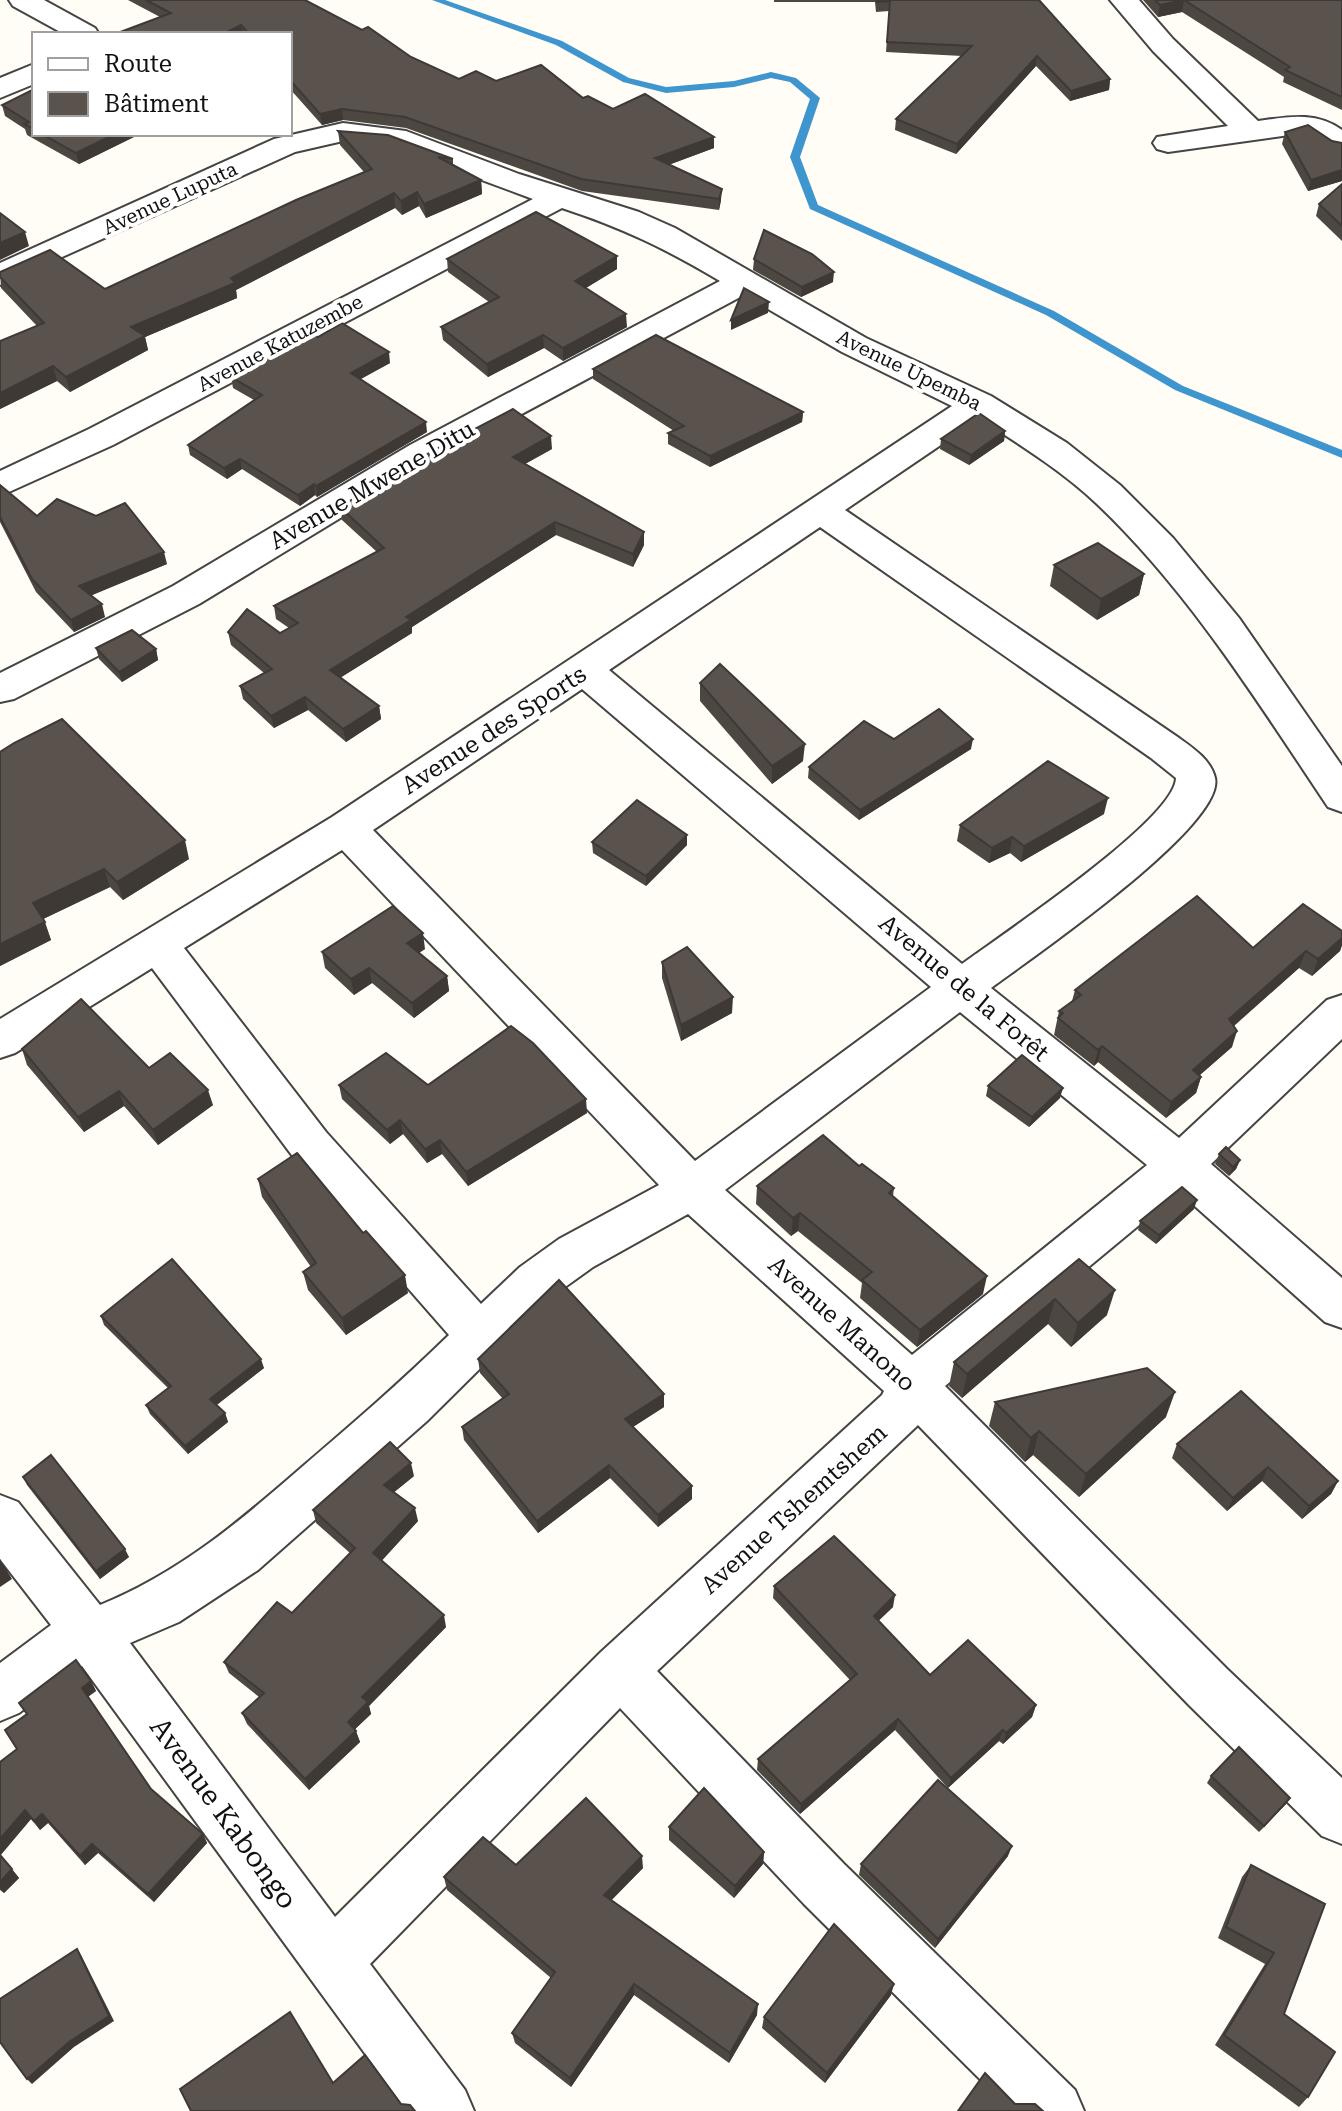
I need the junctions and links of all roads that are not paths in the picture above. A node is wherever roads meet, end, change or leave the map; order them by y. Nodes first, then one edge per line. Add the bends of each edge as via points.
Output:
1 (23, 0) edge
2 (1124, 0) edge
3 (81, 32) edge
4 (32, 74) edge
5 (0, 89) edge
6 (1251, 131) junction
7 (343, 132) joint
8 (275, 140) edge
9 (1168, 143) dead end
10 (1342, 144) edge
11 (558, 198) junction
12 (0, 275) edge
13 (745, 281) junction
14 (979, 404) junction
15 (0, 485) edge
16 (822, 511) junction
17 (584, 670) junction
18 (0, 689) edge
19 (1342, 797) edge
20 (346, 828) junction
21 (159, 946) junction
22 (960, 987) junction
23 (1342, 1012) edge
24 (0, 1041) edge
25 (1180, 1165) junction
26 (692, 1189) junction
27 (1342, 1307) edge
28 (479, 1335) junction
29 (911, 1385) junction
30 (0, 1519) edge
31 (93, 1633) junction
32 (620, 1670) junction
33 (0, 1695) edge
34 (1342, 1816) edge
35 (332, 1961) junction
36 (444, 2111) edge
37 (1054, 2111) edge

1 - 3 street
2 - 6 street
4 - 5 street
6 - 9 street
6 - 10 street via 1305,124
7 - 8 street, Avenue Luputa
7 - 11 street, Avenue Upemba via 395,137
8 - 12 street, Avenue Luputa
11 - 13 street, Avenue Upemba via 628,219
11 - 15 street, Avenue Katuzembe
13 - 14 street, Avenue Upemba via 854,345
13 - 18 street, Avenue Mwene Ditu via 422,453 186,595
14 - 16 street, Avenue des Sports
14 - 19 street, Avenue Upemba via 1055,451 1160,546 1226,627
16 - 17 street, Avenue des Sports
16 - 22 street via 1165,748 1196,780 1182,810 1133,859
17 - 20 street, Avenue des Sports
17 - 22 street, Avenue de la Forêt
20 - 21 street, Avenue des Sports
20 - 26 street, Avenue Manono
21 - 24 street, Avenue des Sports
21 - 28 street via 310,1145
22 - 25 street, Avenue de la Forêt
22 - 26 street
23 - 25 street, Avenue Tshemtshem
25 - 27 street, Avenue de la Forêt
25 - 29 street, Avenue Tshemtshem
26 - 28 street via 576,1253
26 - 29 street, Avenue Manono
28 - 31 street via 419,1397 240,1553 161,1605
29 - 32 street, Avenue Tshemtshem via 891,1421
29 - 34 street, Avenue Manono
30 - 31 street, Avenue Kabongo
31 - 33 street via 71,1642
31 - 35 street, Avenue Kabongo
32 - 35 street, Avenue Tshemtshem
32 - 37 street via 824,1884
35 - 36 street, Avenue Kabongo

